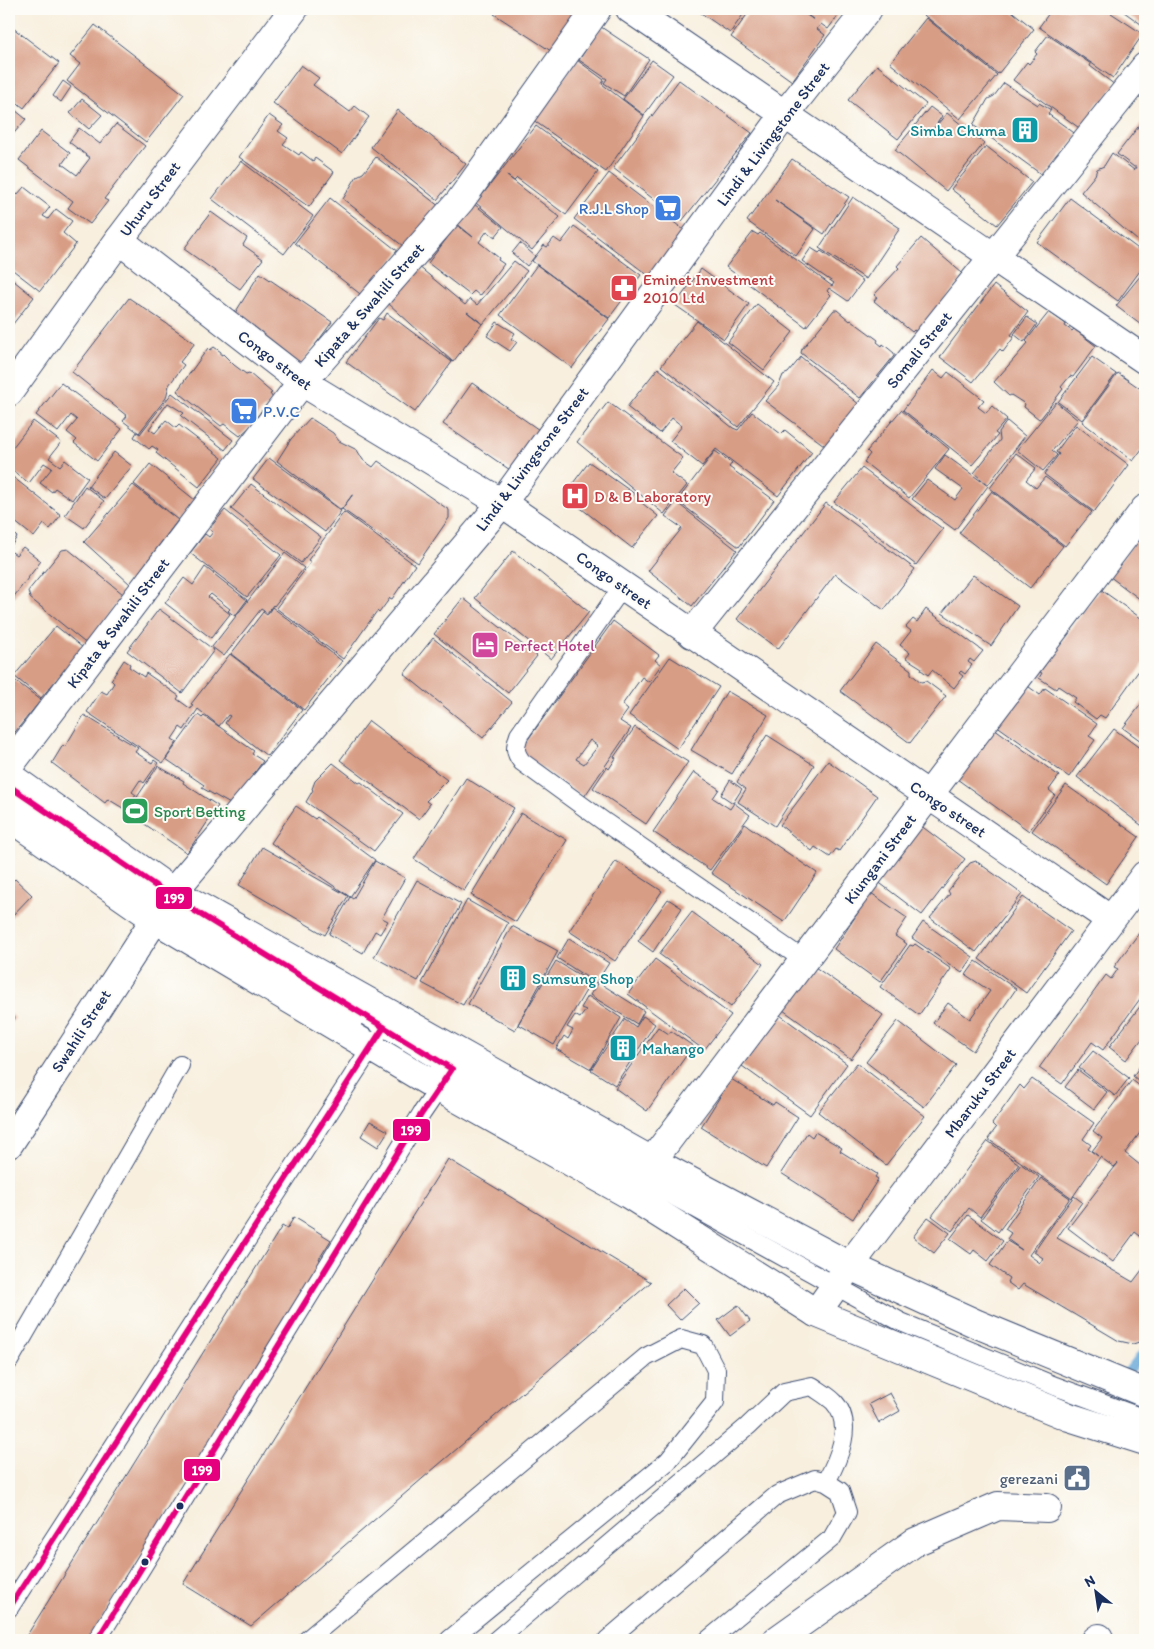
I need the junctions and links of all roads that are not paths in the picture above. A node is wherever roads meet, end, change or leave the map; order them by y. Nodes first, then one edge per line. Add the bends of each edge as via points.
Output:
1 (294, 9) edge
2 (597, 9) edge
3 (630, 9) edge
4 (868, 9) edge
5 (1145, 67) edge
6 (785, 114) junction
7 (119, 240) junction
8 (994, 257) junction
9 (1145, 360) edge
10 (302, 382) junction
11 (9, 392) edge
12 (502, 503) junction
13 (1145, 509) edge
14 (623, 586) junction
15 (692, 634) junction
16 (9, 766) edge
17 (9, 776) edge
18 (9, 786) edge
19 (928, 796) junction
20 (9, 800) edge
21 (9, 817) edge
22 (1145, 875) edge
23 (173, 892) junction
24 (155, 919) junction
25 (1111, 920) junction
26 (804, 960) junction
27 (378, 1037) junction
28 (180, 1065) dead end
29 (446, 1078) junction
30 (9, 1144) edge
31 (652, 1161) junction
32 (843, 1276) junction
33 (816, 1313) junction
34 (9, 1360) edge
35 (1142, 1385) edge
36 (1145, 1419) edge
37 (1145, 1441) edge
38 (826, 1482) junction
39 (1047, 1508) dead end
40 (9, 1608) edge
41 (97, 1640) edge
42 (307, 1640) edge
43 (449, 1640) edge
44 (496, 1640) edge
45 (606, 1640) edge
46 (708, 1640) edge
47 (777, 1640) edge

1 - 7 street, Uhuru Street
2 - 10 street, Kipata & Swahili Street via 460,201
3 - 6 street
4 - 6 street, Lindi & Livingstone Street
5 - 8 street, Somali Street
6 - 8 street
6 - 12 street, Lindi & Livingstone Street
7 - 10 street, Congo street
7 - 11 street, Uhuru Street
8 - 9 street
8 - 15 street, Somali Street
10 - 12 street, Congo street
10 - 16 street, Kipata & Swahili Street
12 - 14 street, Congo street
12 - 23 street, Lindi & Livingstone Street
13 - 19 street, Kiungani Street
14 - 15 street, Congo street
14 - 26 lane via 519,735 514,749 517,756 606,823
15 - 19 street, Congo street
17 - 23 street
18 - 27 lane
19 - 25 street, Congo street
19 - 26 street, Kiungani Street
20 - 27 lane via 184,919
21 - 24 street
22 - 25 street, Mbaruku Street
23 - 31 street
24 - 27 street
24 - 30 street, Swahili Street
25 - 32 street, Mbaruku Street
26 - 31 street, Kiungani Street
27 - 29 street
27 - 40 lane
28 - 34 lane
29 - 32 lane via 480,1089
29 - 33 street
29 - 41 lane
31 - 32 street
32 - 33 street, Mbaruku Street
32 - 35 street
32 - 36 lane via 901,1322 1054,1386
33 - 37 street via 1069,1417
38 - 44 lane via 841,1454 844,1422 835,1403 812,1386 784,1392
38 - 45 lane via 816,1479 777,1495
38 - 46 lane via 840,1491 847,1512 832,1538
39 - 47 street via 998,1506 915,1542
42 - 43 lane via 646,1357 680,1339 703,1345 716,1370 716,1402 668,1461

